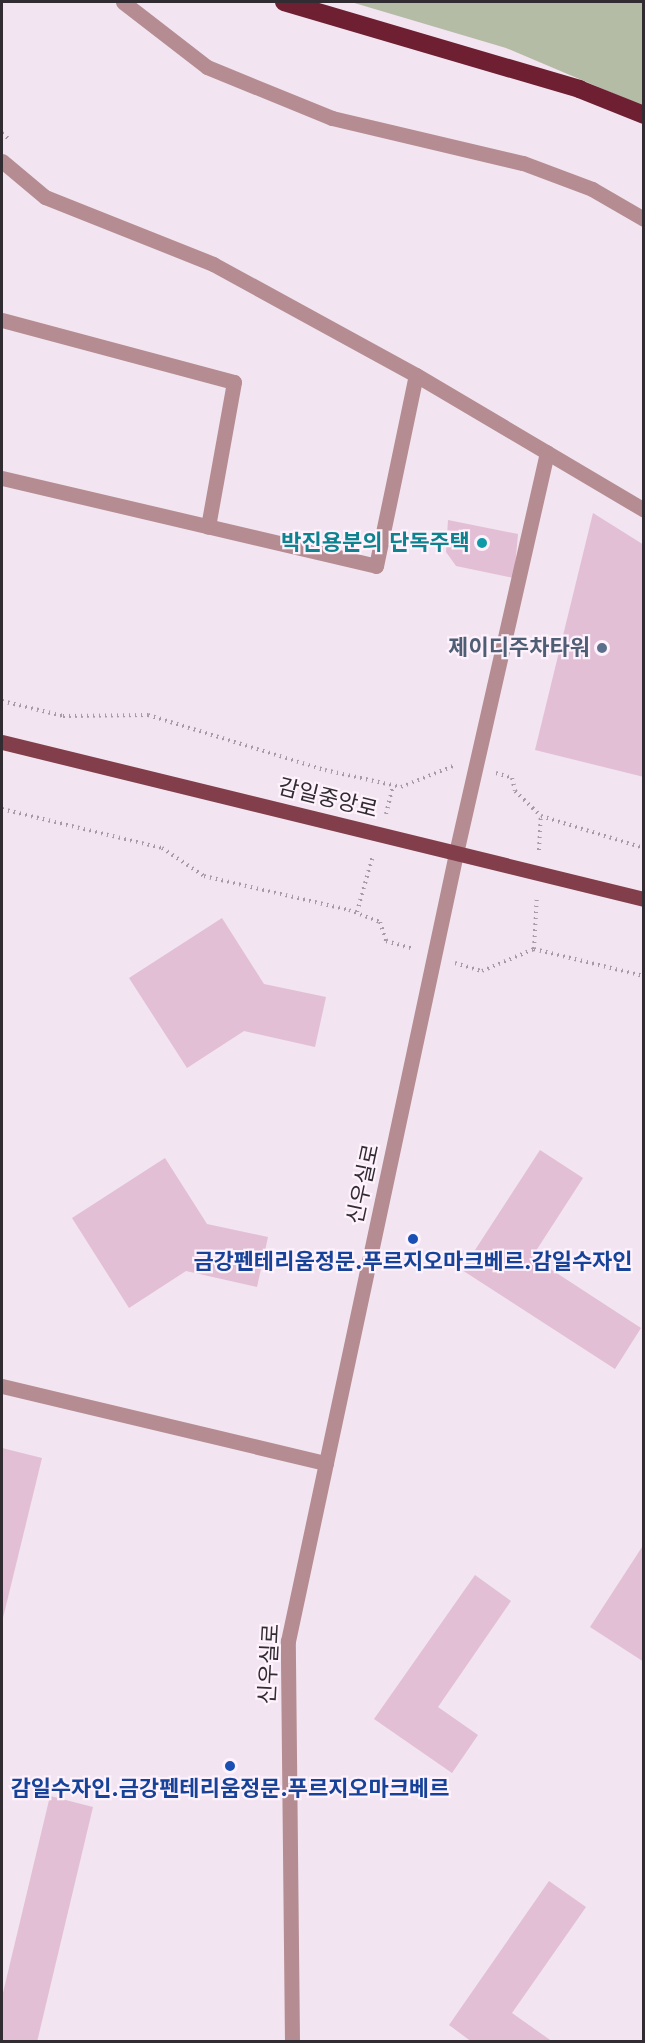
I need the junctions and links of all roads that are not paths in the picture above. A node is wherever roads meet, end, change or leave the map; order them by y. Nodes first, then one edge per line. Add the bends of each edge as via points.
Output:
1 (123, 2) edge
2 (284, 2) edge
3 (644, 115) edge
4 (2, 161) edge
5 (644, 219) edge
6 (2, 320) edge
7 (416, 375) junction
8 (547, 452) junction
9 (2, 478) edge
10 (644, 510) edge
11 (208, 527) junction
12 (2, 742) edge
13 (456, 853) junction
14 (644, 899) edge
15 (2, 1386) edge
16 (326, 1463) junction
17 (292, 2042) edge

1 - 5 street via 207,67 332,118 523,163 592,189
2 - 3 highway via 579,89
4 - 7 street via 45,197 213,264
6 - 11 street via 234,382
7 - 8 street
7 - 11 street via 376,566
8 - 10 street
8 - 13 street, 신우실로
9 - 11 street
12 - 13 main road, 감일중앙로
13 - 14 main road, 감일중앙로
13 - 16 street, 신우실로
15 - 16 street
16 - 17 street, 신우실로 via 288,1641

